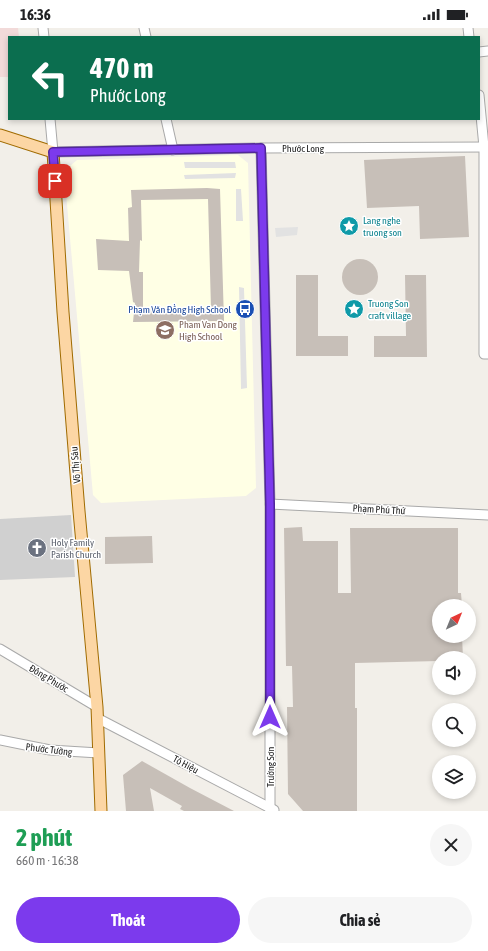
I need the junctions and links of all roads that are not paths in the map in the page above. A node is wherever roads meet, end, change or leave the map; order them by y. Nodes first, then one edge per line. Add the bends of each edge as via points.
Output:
1 (484, 104) edge
2 (50, 120) edge
3 (166, 120) edge
4 (0, 135) edge
5 (486, 147) edge
6 (261, 148) junction
7 (174, 150) junction
8 (53, 152) junction
9 (486, 203) edge
10 (486, 260) edge
11 (486, 302) edge
12 (486, 354) edge
13 (270, 504) junction
14 (488, 515) edge
15 (0, 649) edge
16 (97, 712) junction
17 (0, 740) edge
18 (99, 753) junction
19 (272, 810) edge
20 (101, 811) edge

1 - 5 street
2 - 8 street, Võ Thị Sáu
3 - 7 street
4 - 8 main road, Phước Long
5 - 6 street, Phước Long
5 - 9 street
6 - 7 street, Phước Long
6 - 13 street, Trường Sơn
7 - 8 street, Phước Long
8 - 16 main road, Võ Thị Sáu via 63,312
9 - 10 street
10 - 11 street
11 - 12 street
13 - 14 street, Phạm Phú Thứ
13 - 19 street, Trường Sơn
15 - 16 street, Đông Phước
16 - 18 main road, Võ Thị Sáu
16 - 19 street, Tô Hiệu
17 - 18 street, Phước Tường via 50,750
18 - 20 main road, Võ Thị Sáu

